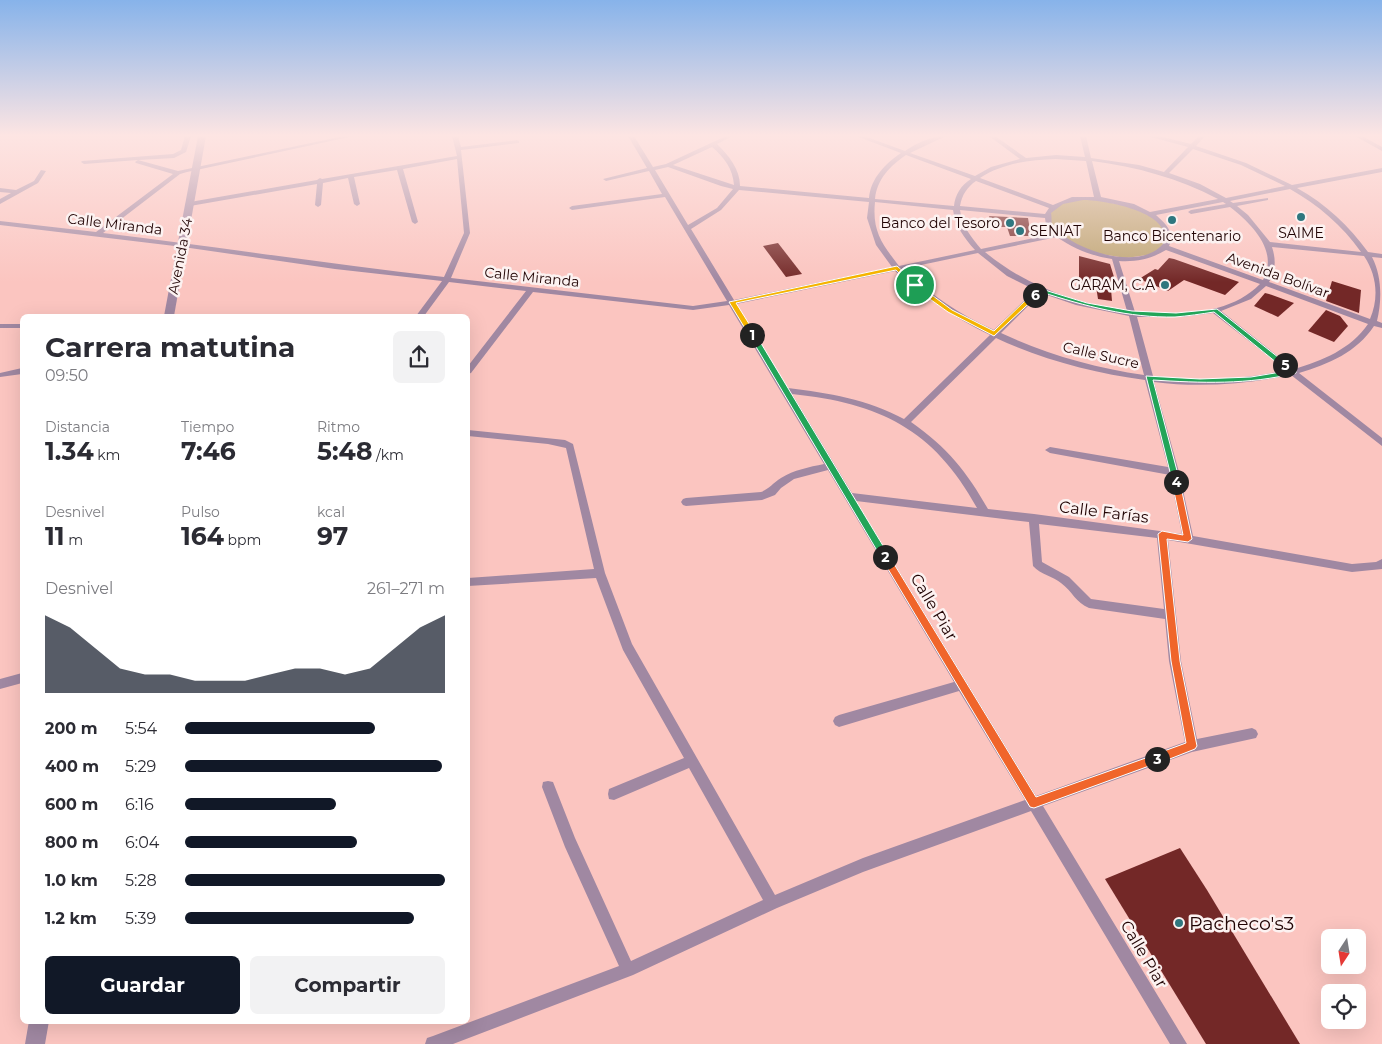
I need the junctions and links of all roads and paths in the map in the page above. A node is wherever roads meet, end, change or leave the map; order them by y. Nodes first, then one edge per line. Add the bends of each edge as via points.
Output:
1 (30, 185) edge
2 (163, 185) edge
3 (193, 185) edge
4 (294, 185) edge
5 (320, 185) edge
6 (352, 185) edge
7 (404, 185) edge
8 (463, 185) edge
9 (659, 185) edge
10 (722, 185) edge
11 (736, 185) edge
12 (876, 185) edge
13 (968, 185) edge
14 (992, 185) edge
15 (1095, 185) edge
16 (1192, 185) edge
17 (1285, 185) edge
18 (1302, 185) edge
19 (1339, 185) edge
20 (1290, 187) junction
21 (737, 188) junction
22 (0, 190) edge
23 (15, 192) junction
24 (1299, 192) junction
25 (666, 196) junction
26 (1098, 198) junction
27 (1222, 200) junction
28 (0, 202) edge
29 (870, 202) junction
30 (190, 204) junction
31 (357, 204) dead end
32 (318, 205) dead end
33 (1231, 205) junction
34 (1053, 207) junction
35 (572, 208) dead end
36 (956, 209) junction
37 (1149, 214) junction
38 (1047, 216) junction
39 (1156, 219) junction
40 (415, 222) dead end
41 (0, 223) edge
42 (688, 228) junction
43 (97, 235) junction
44 (1057, 235) junction
45 (1267, 244) junction
46 (183, 245) junction
47 (1165, 247) junction
48 (979, 251) junction
49 (1367, 255) junction
50 (1382, 256) edge
51 (1115, 258) junction
52 (897, 268) junction
53 (447, 280) junction
54 (1264, 284) junction
55 (531, 289) junction
56 (1040, 290) junction
57 (732, 302) junction
58 (1215, 310) junction
59 (1132, 313) junction
60 (168, 314) edge
61 (422, 314) edge
62 (1372, 323) junction
63 (0, 326) edge
64 (20, 326) edge
65 (1382, 326) edge
66 (994, 334) junction
67 (470, 368) edge
68 (20, 372) edge
69 (1293, 372) junction
70 (1, 377) edge
71 (1149, 378) junction
72 (786, 391) junction
73 (906, 422) junction
74 (470, 433) edge
75 (1382, 443) edge
76 (1050, 450) dead end
77 (831, 466) junction
78 (1174, 472) junction
79 (849, 496) junction
80 (686, 502) dead end
81 (984, 512) junction
82 (1034, 518) junction
83 (1162, 534) junction
84 (1188, 539) junction
85 (1382, 563) edge
86 (600, 573) junction
87 (470, 582) edge
88 (1170, 615) junction
89 (20, 679) edge
90 (0, 684) edge
91 (961, 685) junction
92 (839, 721) dead end
93 (1252, 734) dead end
94 (1192, 746) junction
95 (692, 761) junction
96 (548, 787) dead end
97 (614, 794) dead end
98 (1034, 803) junction
99 (772, 903) junction
100 (628, 970) junction
101 (38, 1024) edge
102 (454, 1040) edge
103 (35, 1044) edge
104 (433, 1044) edge
105 (1179, 1044) edge

1 - 23 street
2 - 43 street
3 - 30 street, Avenida 34
4 - 30 street
5 - 32 street
6 - 31 street
7 - 40 street
8 - 53 street via 467,233
9 - 25 street, Calle Piar
10 - 21 street
11 - 21 street
12 - 29 street, Calle Sucre
13 - 36 street via 961,192
14 - 34 street
15 - 26 street
16 - 27 street
17 - 20 street, Calle Sucre
18 - 20 street
19 - 24 street
20 - 24 street, Calle Sucre
20 - 27 street
21 - 29 street
21 - 42 street via 719,209
22 - 23 street
23 - 28 street
24 - 33 street
24 - 49 street, Calle Sucre via 1342,225
25 - 35 street
25 - 42 street, Calle Piar
26 - 34 street via 1071,199
26 - 37 street
27 - 33 street
27 - 37 street
29 - 36 street
29 - 52 street, Calle Sucre via 874,233
30 - 46 street, Avenida 34
33 - 39 street
33 - 45 street via 1255,226
34 - 38 street
36 - 38 street
36 - 48 street via 964,234
37 - 39 street
38 - 44 street via 1049,226
39 - 47 street via 1168,233
41 - 43 street, Calle Miranda
42 - 57 street, Calle Piar
43 - 46 street, Calle Miranda
44 - 48 street, Calle Miranda
44 - 51 street via 1088,252
45 - 49 street
45 - 54 street via 1272,265
46 - 53 street, Calle Miranda
46 - 60 street, Avenida 34
47 - 51 street via 1146,257
47 - 54 street, Avenida Bolívar
48 - 52 street, Calle Miranda
48 - 56 street via 998,267
49 - 50 street
49 - 62 street, Calle Sucre via 1376,274 1380,294
51 - 59 street
52 - 57 street, Calle Miranda
52 - 66 street, Calle Sucre via 937,302
53 - 55 street, Calle Miranda
53 - 61 street
54 - 58 street via 1244,300
54 - 62 street, Avenida Bolívar
55 - 57 street, Calle Miranda via 693,308
55 - 67 street
56 - 59 street via 1086,305
56 - 66 street
57 - 72 street, Calle Piar
58 - 59 street via 1176,315
58 - 69 street
59 - 71 street
62 - 65 street, Avenida Bolívar
62 - 69 street, Calle Sucre via 1361,338 1344,351
63 - 64 street
66 - 71 street, Calle Sucre via 1078,364
66 - 73 street
68 - 70 street
69 - 71 street, Calle Sucre via 1235,380
69 - 75 street
71 - 78 street
72 - 73 street via 851,400
72 - 77 street, Calle Piar
73 - 81 street via 960,470
74 - 86 street via 554,441 570,446
76 - 78 street
77 - 79 street, Calle Piar
77 - 80 street via 802,472 762,496
78 - 84 street
79 - 81 street, Calle Farías
79 - 91 street, Calle Piar
81 - 82 street, Calle Farías
82 - 83 street, Calle Farías
82 - 88 street via 1037,563 1065,580 1083,601
83 - 84 street, Calle Farías
83 - 88 street
84 - 85 street, Calle Farías via 1352,568
86 - 87 street
86 - 95 street via 627,646
88 - 94 street via 1175,661
89 - 90 street
91 - 92 street
91 - 98 street, Calle Piar
93 - 94 street
94 - 98 street
95 - 97 street
95 - 99 street
96 - 100 street
98 - 99 street via 863,865
98 - 105 street, Calle Piar
99 - 100 street
100 - 102 street
101 - 103 street
102 - 104 street

